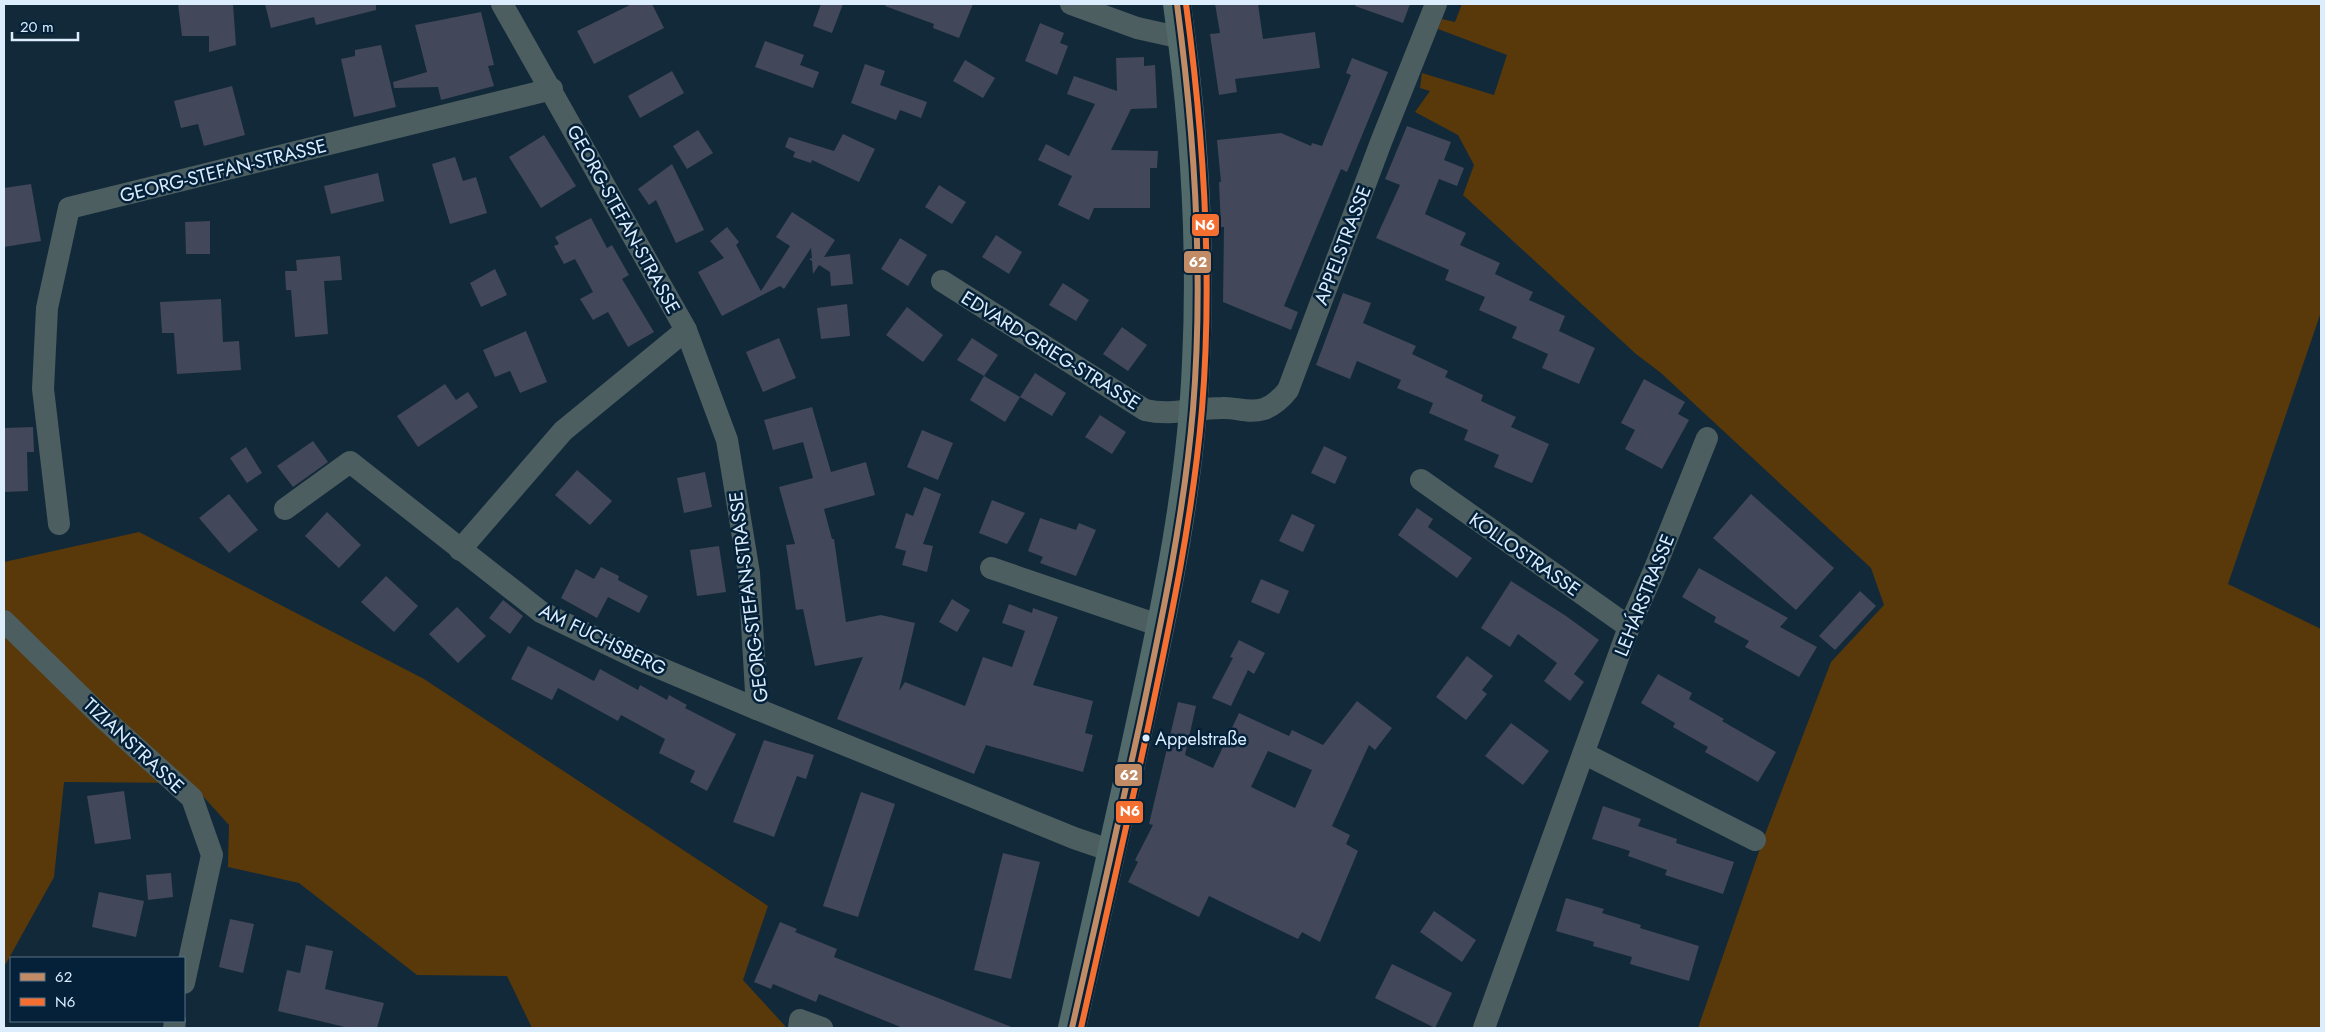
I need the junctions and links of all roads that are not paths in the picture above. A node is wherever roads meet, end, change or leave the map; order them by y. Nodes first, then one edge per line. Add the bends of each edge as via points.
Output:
1 (502, 4) edge
2 (1071, 4) edge
3 (1178, 4) edge
4 (1436, 4) edge
5 (1182, 38) junction
6 (552, 89) junction
7 (942, 281) dead end
8 (686, 330) junction
9 (1192, 412) junction
10 (1707, 438) dead end
11 (1421, 480) dead end
12 (285, 509) dead end
13 (59, 524) dead end
14 (460, 550) junction
15 (991, 568) dead end
16 (4, 620) edge
17 (1161, 626) junction
18 (1629, 627) junction
19 (757, 709) junction
20 (1585, 754) junction
21 (1755, 840) dead end
22 (1112, 850) junction
23 (185, 978) edge
24 (800, 1024) edge
25 (822, 1028) edge
26 (1072, 1028) edge
27 (1484, 1028) edge

1 - 6 street, GEORG-STEFAN-STRASSE
2 - 5 street via 1137,28
3 - 5 main road
4 - 9 street, APPELSTRASSE via 1288,390 1278,402 1265,409 1250,412 1223,408
5 - 9 main road via 1192,130 1198,240
6 - 8 street, GEORG-STEFAN-STRASSE
6 - 13 street, GEORG-STEFAN-STRASSE via 69,208 47,308 43,389
7 - 9 street, EDVARD-GRIEG-STRASSE via 1145,410
8 - 14 street via 563,432
8 - 19 street, GEORG-STEFAN-STRASSE via 727,440 749,573
9 - 17 main road via 1182,504
10 - 18 street, LEHÁRSTRASSE
11 - 18 street, KOLLOSTRASSE
12 - 14 street, AM FUCHSBERG via 350,462
14 - 19 street, AM FUCHSBERG via 541,612 643,661
15 - 17 street
16 - 23 street, TIZIANSTRASSE via 102,717 192,798 212,856
17 - 22 main road
18 - 20 street, LEHÁRSTRASSE
19 - 22 street, GEORG-STEFAN-STRASSE via 1074,838
20 - 21 street
20 - 27 street, LEHÁRSTRASSE
22 - 26 main road
24 - 25 street

